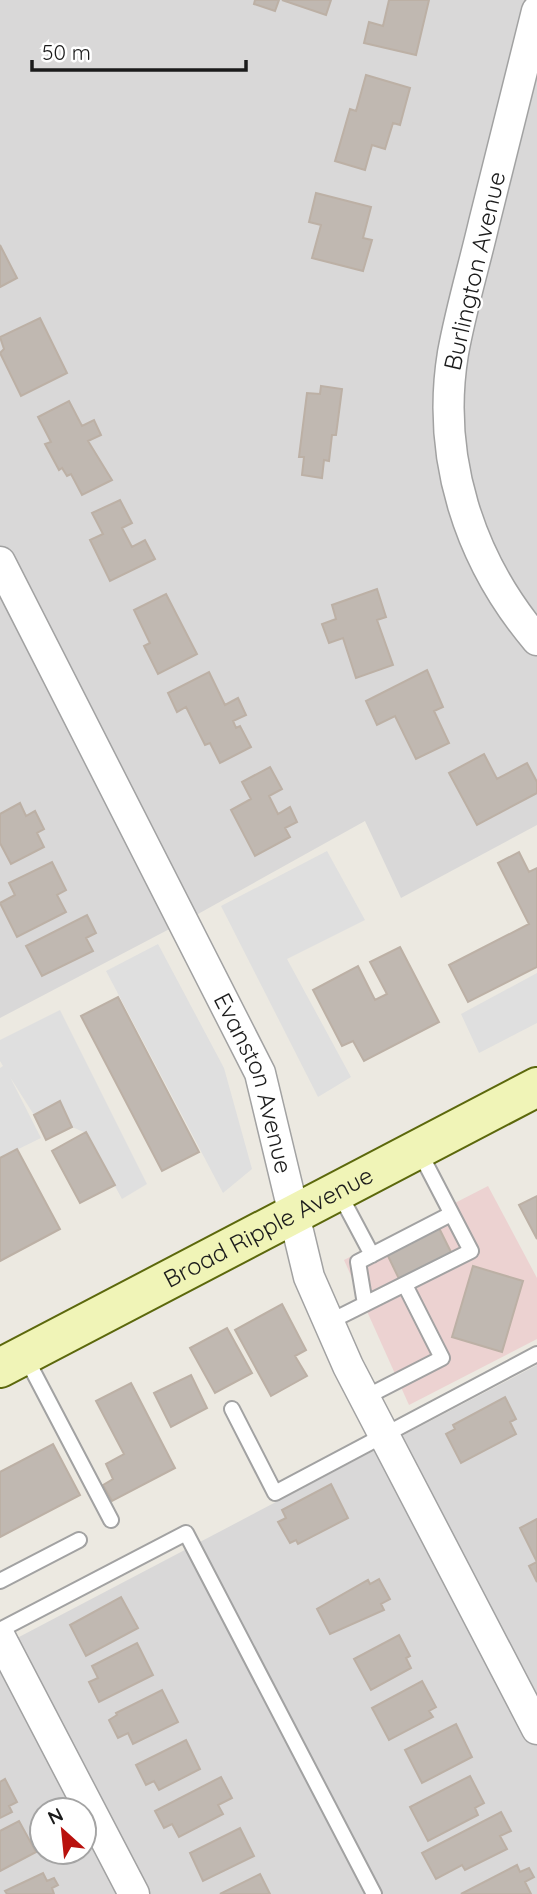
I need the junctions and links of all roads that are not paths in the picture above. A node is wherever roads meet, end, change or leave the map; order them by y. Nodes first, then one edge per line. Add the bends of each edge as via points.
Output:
1 (537, 10) edge
2 (0, 562) edge
3 (537, 640) edge
4 (537, 1087) edge
5 (418, 1150) junction
6 (338, 1191) junction
7 (294, 1214) junction
8 (451, 1214) junction
9 (372, 1255) junction
10 (405, 1285) junction
11 (365, 1304) junction
12 (329, 1322) junction
13 (537, 1354) edge
14 (12, 1361) edge
15 (364, 1398) junction
16 (232, 1409) dead end
17 (384, 1436) junction
18 (111, 1520) dead end
19 (79, 1540) dead end
20 (0, 1581) edge
21 (0, 1630) edge
22 (0, 1637) edge
23 (537, 1729) edge
24 (134, 1894) edge
25 (374, 1894) edge

1 - 3 street, Burlington Avenue via 459,326 449,405 455,472 472,534 502,593
2 - 7 street, Evanston Avenue via 260,1073
4 - 5 street, Broad Ripple Avenue
5 - 6 street, Broad Ripple Avenue
5 - 8 lane
6 - 7 street, Broad Ripple Avenue
6 - 9 lane
7 - 12 street, Evanston Avenue via 309,1277
7 - 14 street, Broad Ripple Avenue
8 - 9 lane
8 - 10 lane via 471,1251
9 - 11 lane via 358,1262
10 - 11 lane
10 - 15 lane via 442,1358
11 - 12 lane
12 - 15 street, Evanston Avenue
13 - 17 lane
14 - 18 lane
15 - 17 street, Evanston Avenue
16 - 17 lane via 275,1493
17 - 23 street, Evanston Avenue
19 - 20 lane
21 - 25 lane via 186,1533
22 - 24 street

